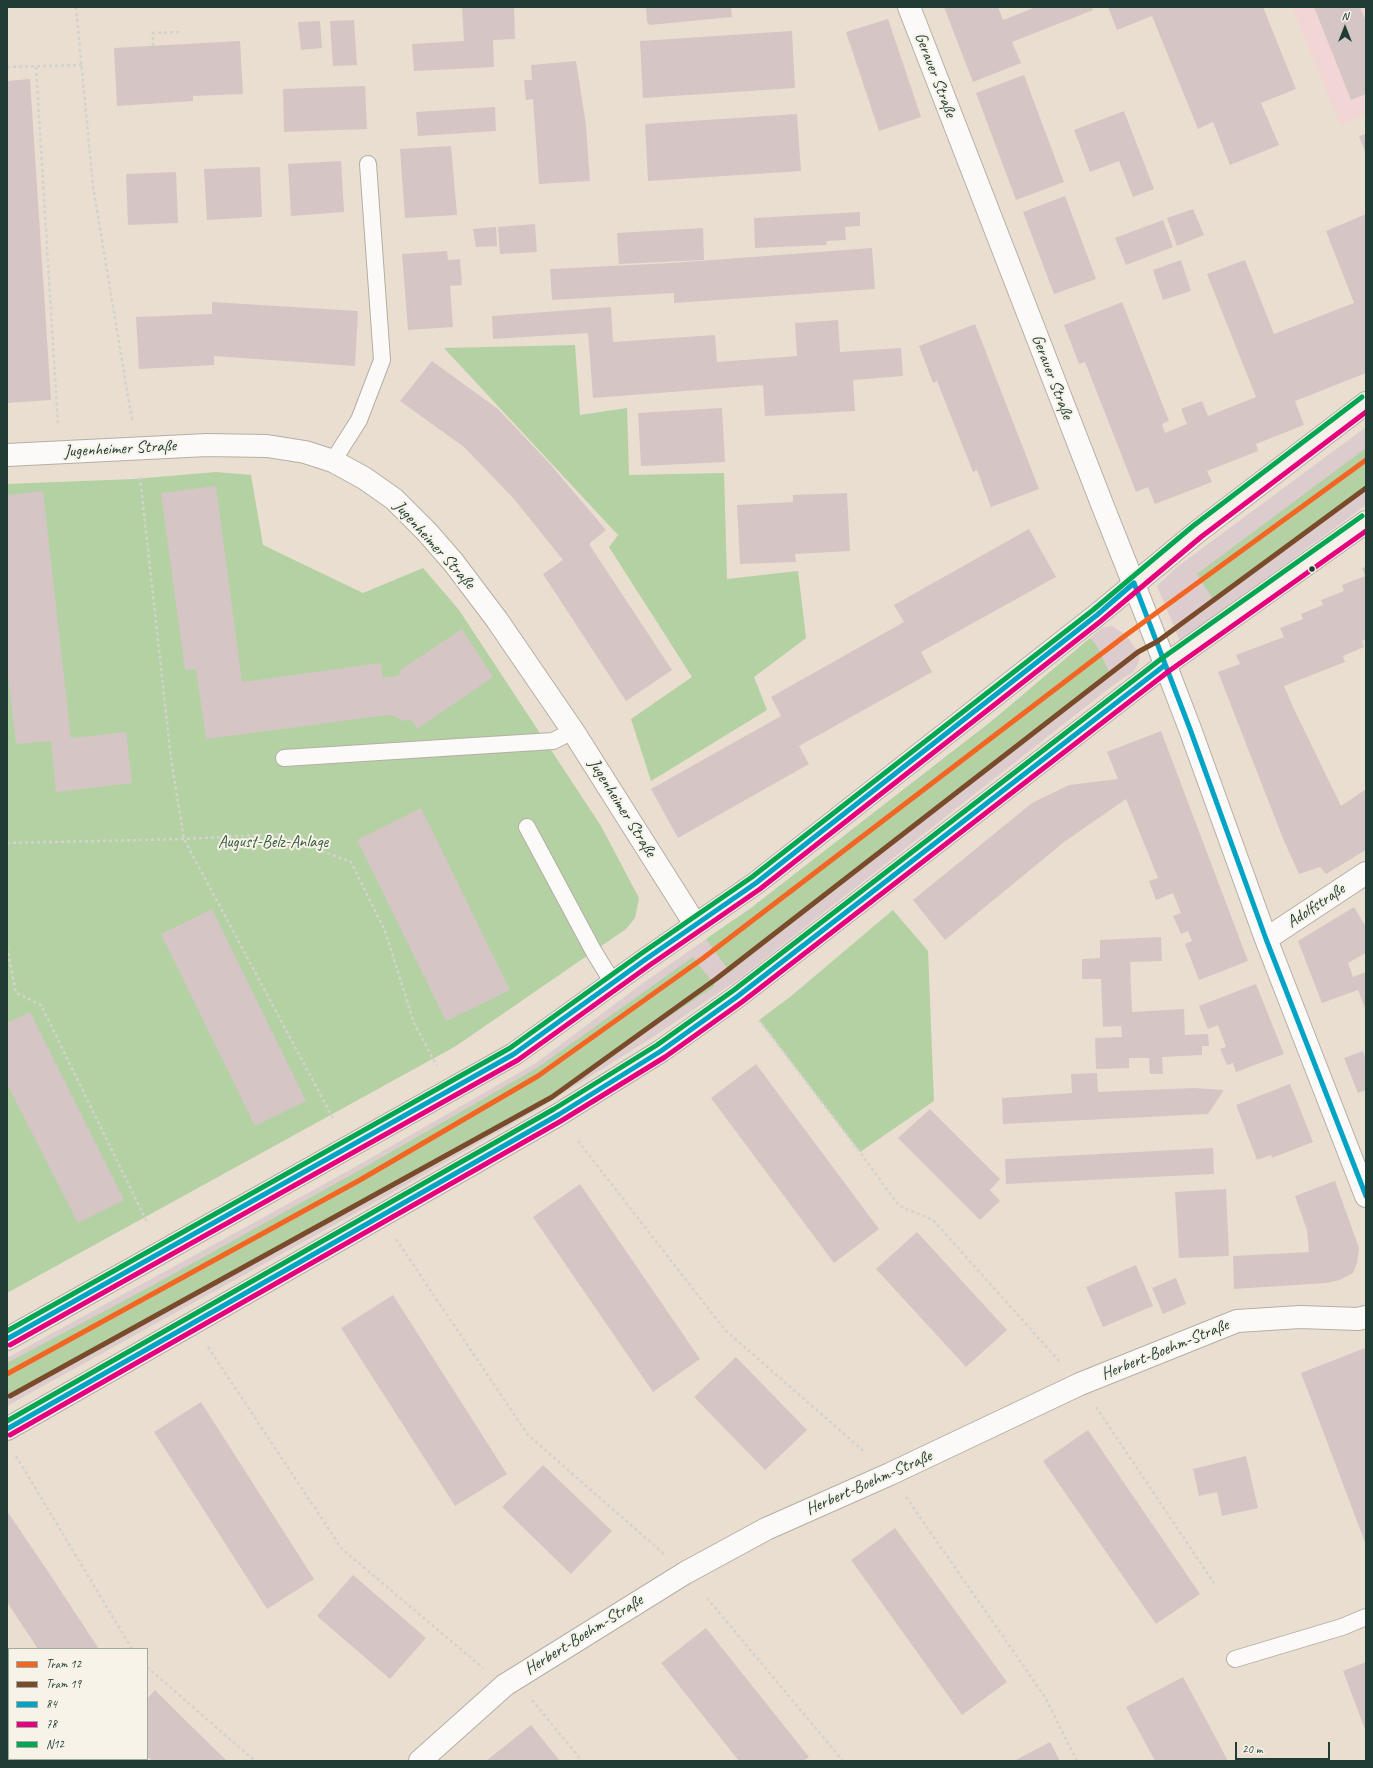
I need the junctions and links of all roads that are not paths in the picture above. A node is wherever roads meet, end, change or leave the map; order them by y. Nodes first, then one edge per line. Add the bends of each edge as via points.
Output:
1 (909, 7) edge
2 (368, 164) dead end
3 (1366, 403) edge
4 (7, 455) edge
5 (333, 461) junction
6 (1366, 522) edge
7 (1134, 583) junction
8 (1165, 665) junction
9 (573, 731) junction
10 (284, 758) dead end
11 (527, 827) dead end
12 (1366, 873) edge
13 (695, 924) junction
14 (1266, 939) junction
15 (613, 984) junction
16 (1366, 1196) edge
17 (1366, 1317) edge
18 (7, 1339) edge
19 (7, 1429) edge
20 (1366, 1617) edge
21 (1235, 1659) dead end
22 (420, 1761) edge

1 - 7 street, Gerauer Straße
2 - 5 lane via 382,360 359,420
3 - 7 main road
4 - 5 street, Jugenheimer Straße via 220,444 267,446 304,452
5 - 9 street, Jugenheimer Straße via 394,499 427,532 497,620
6 - 8 main road
7 - 8 street, Gerauer Straße
7 - 13 main road via 1096,616 762,878
8 - 14 street, Gerauer Straße
8 - 19 main road via 738,996 661,1051 558,1115
9 - 10 lane via 553,741
9 - 13 street, Jugenheimer Straße
11 - 15 lane
12 - 14 street, Adolfstraße
13 - 15 main road
14 - 16 street, Gerauer Straße
15 - 18 main road via 514,1054
17 - 22 street, Herbert-Boehm-Straße via 1300,1317 1237,1321 1080,1384 890,1474 766,1529 685,1572 505,1685
20 - 21 lane via 1342,1627

